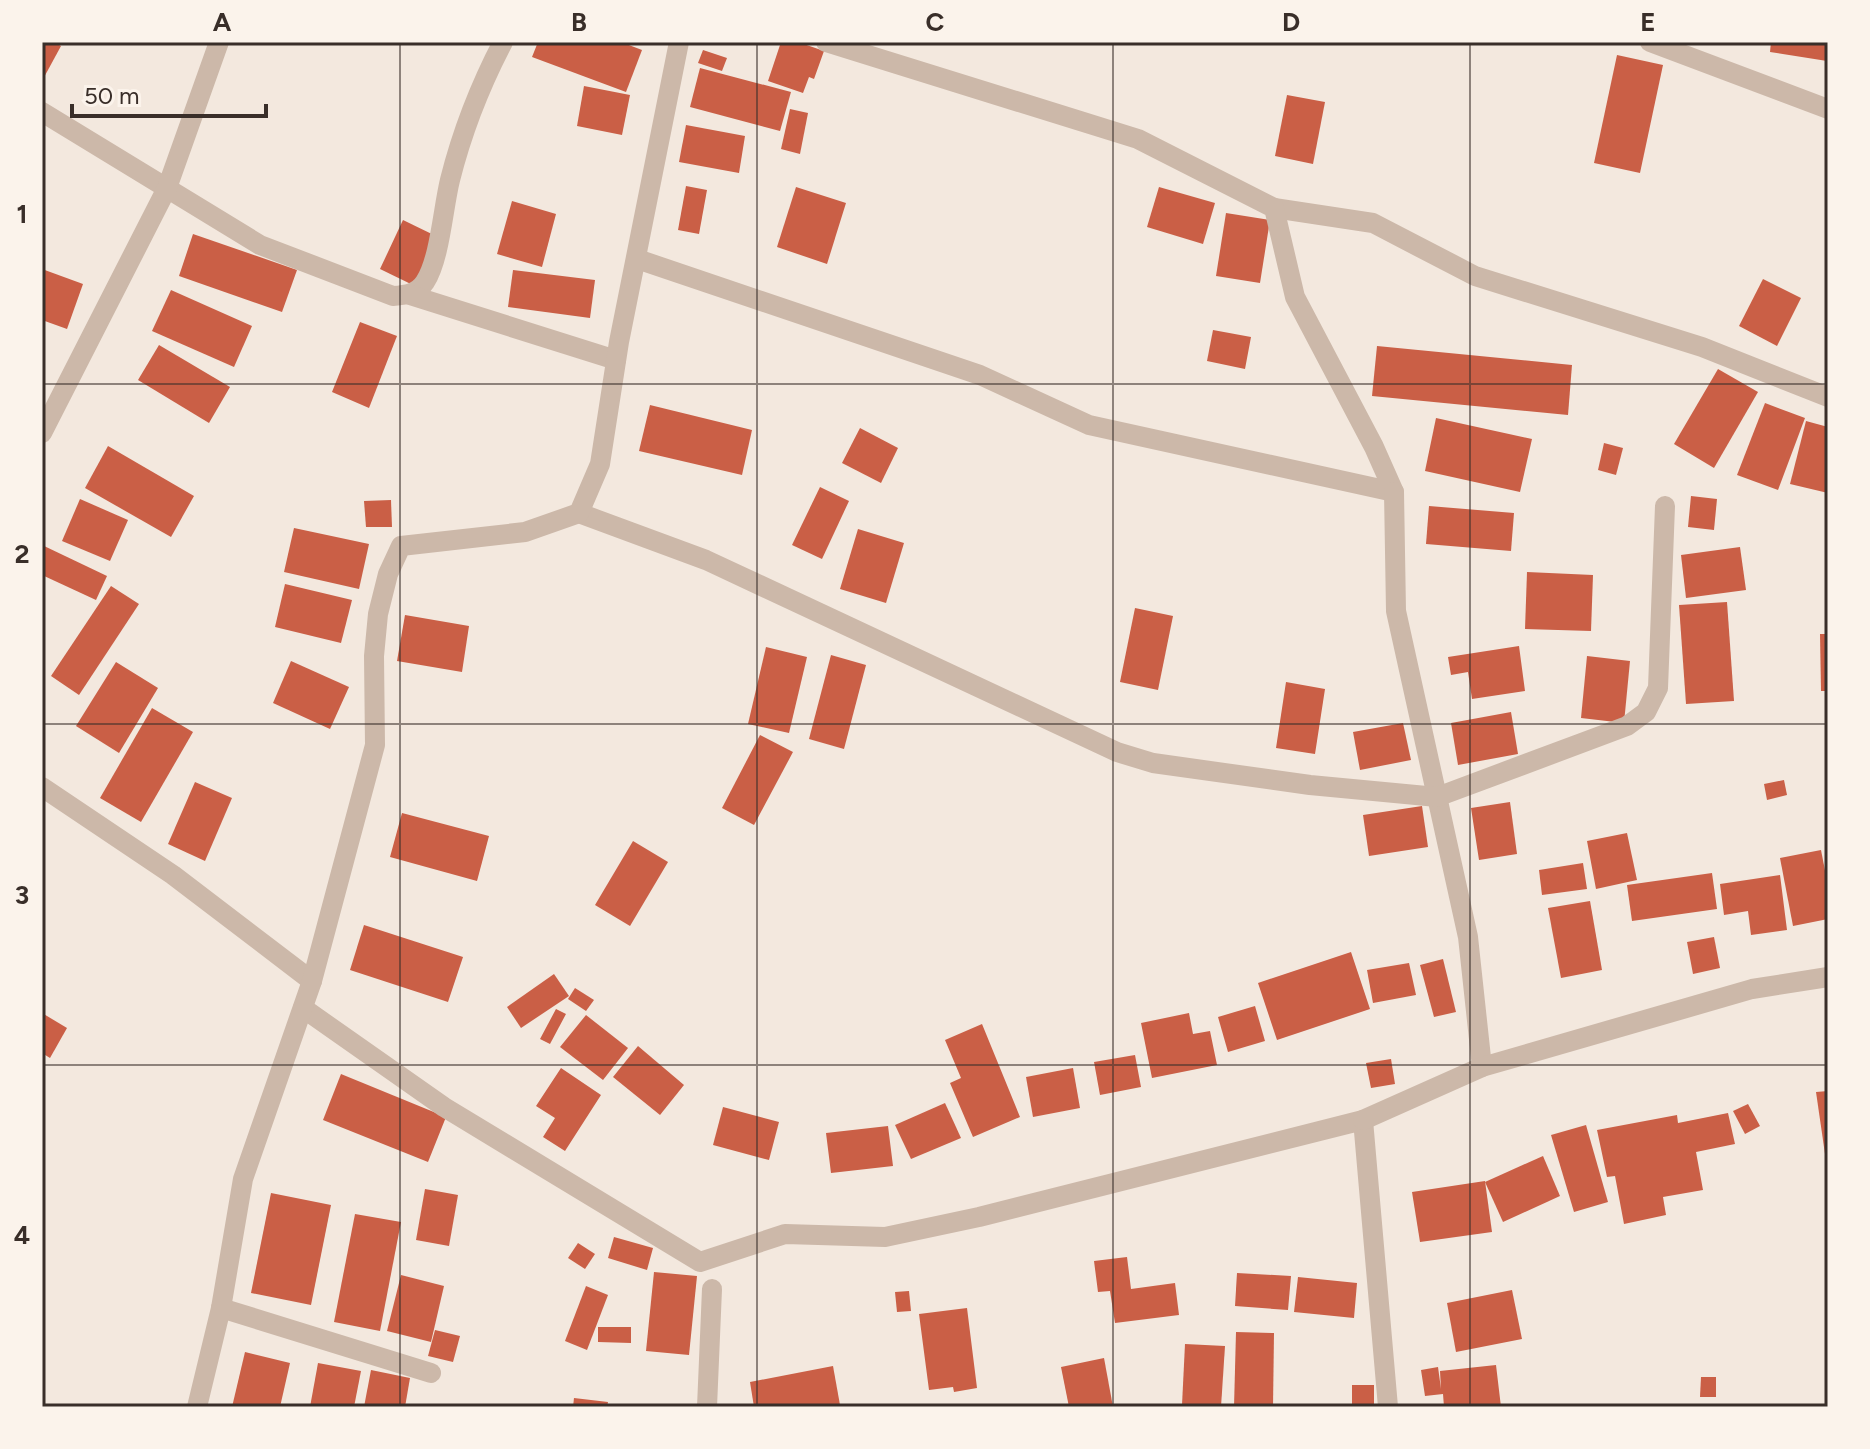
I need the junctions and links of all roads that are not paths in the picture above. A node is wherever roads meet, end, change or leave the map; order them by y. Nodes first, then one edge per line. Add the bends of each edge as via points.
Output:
1 (219, 42) edge
2 (503, 42) edge
3 (679, 42) edge
4 (826, 42) edge
5 (1650, 42) edge
6 (1828, 109) edge
7 (42, 112) edge
8 (167, 188) junction
9 (1274, 208) junction
10 (637, 259) junction
11 (410, 295) junction
12 (616, 360) junction
13 (1828, 397) edge
14 (42, 433) edge
15 (1394, 492) junction
16 (1665, 506) dead end
17 (579, 513) junction
18 (42, 787) edge
19 (1437, 797) junction
20 (1828, 977) edge
21 (312, 981) junction
22 (303, 1008) junction
23 (1482, 1067) junction
24 (1363, 1120) junction
25 (712, 1289) dead end
26 (221, 1308) junction
27 (431, 1373) dead end
28 (197, 1407) edge
29 (707, 1407) edge
30 (1388, 1407) edge

1 - 8 street
2 - 11 street via 481,83 450,180 431,269 424,285
3 - 10 street
4 - 9 street via 1138,139
5 - 6 street
7 - 8 street
8 - 11 street via 260,245 393,296
8 - 14 street
9 - 13 street via 1373,223 1475,276 1702,347
9 - 15 street via 1295,297
10 - 12 street
10 - 15 street via 980,375 1089,425
11 - 12 street
12 - 17 street via 600,464
15 - 19 street via 1396,611
16 - 19 street via 1658,688 1646,712 1627,726
17 - 19 street via 706,560 1117,752 1153,763
17 - 21 street via 525,532 401,546 378,614 375,745
18 - 21 street via 173,875
19 - 23 street via 1468,937
20 - 23 street via 1752,989
21 - 22 street
22 - 24 street via 444,1107 700,1262 785,1234 885,1237 979,1217
22 - 26 street via 243,1179
23 - 24 street
24 - 30 street
25 - 29 street
26 - 27 street
26 - 28 street

